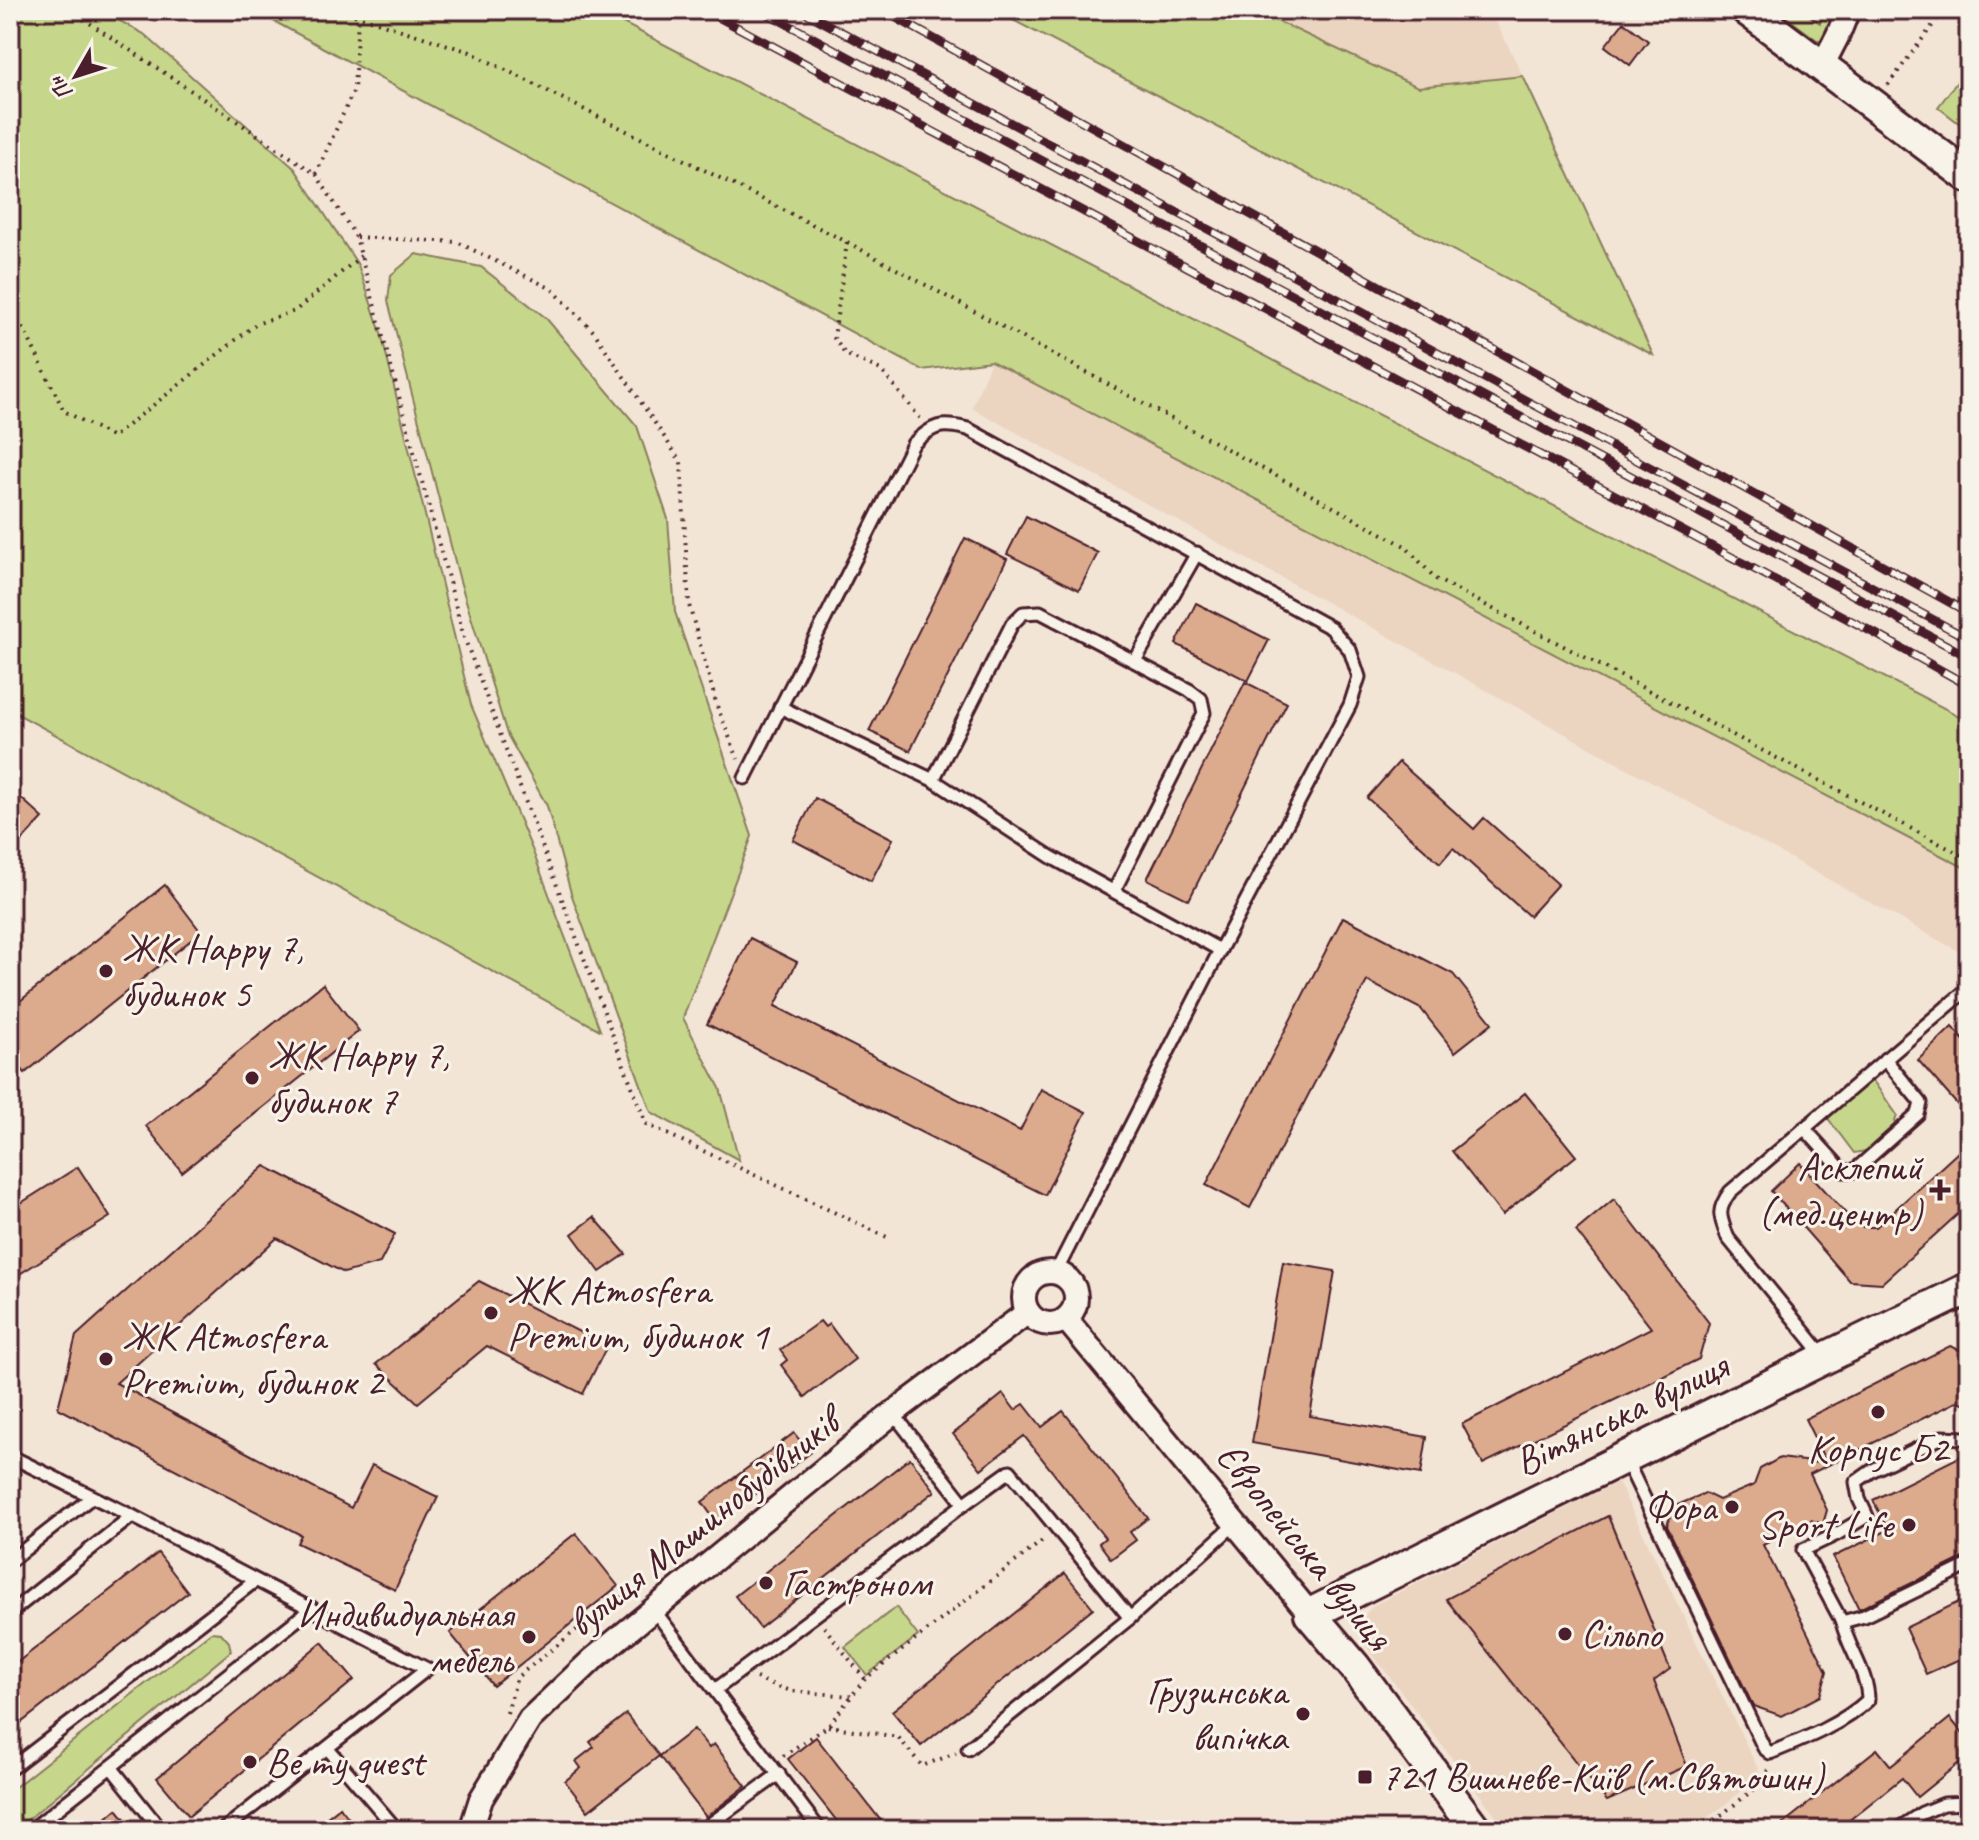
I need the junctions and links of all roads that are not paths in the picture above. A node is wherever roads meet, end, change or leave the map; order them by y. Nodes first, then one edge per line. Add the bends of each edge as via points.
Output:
1 (1747, 10) edge
2 (1848, 10) edge
3 (1822, 66) junction
4 (1969, 177) edge
5 (1197, 553) junction
6 (1135, 661) junction
7 (780, 707) junction
8 (745, 778) road end
9 (933, 780) junction
10 (1114, 891) junction
11 (1220, 950) junction
12 (1968, 990) edge
13 (1885, 1059) junction
14 (1804, 1128) junction
15 (1056, 1272) junction
16 (1969, 1288) edge
17 (1028, 1312) junction
18 (1066, 1319) junction
19 (1825, 1358) junction
20 (893, 1413) junction
21 (1969, 1441) edge
22 (10, 1456) edge
23 (1625, 1457) junction
24 (92, 1497) junction
25 (964, 1504) junction
26 (132, 1516) junction
27 (1235, 1524) junction
28 (10, 1561) edge
29 (1969, 1565) edge
30 (255, 1581) junction
31 (651, 1601) junction
32 (312, 1608) junction
33 (10, 1613) edge
34 (1310, 1614) junction
35 (1130, 1618) junction
36 (1842, 1622) junction
37 (715, 1690) junction
38 (328, 1749) junction
39 (968, 1749) road end
40 (13, 1762) edge
41 (111, 1767) junction
42 (775, 1769) junction
43 (1969, 1803) edge
44 (31, 1830) edge
45 (161, 1830) edge
46 (223, 1830) edge
47 (395, 1830) edge
48 (471, 1830) edge
49 (702, 1830) edge
50 (820, 1830) edge
51 (1476, 1830) edge
52 (1896, 1830) edge

1 - 3 street
2 - 3 street
3 - 4 street
5 - 6 lane
5 - 7 lane via 968,429 949,424 928,430 913,444
5 - 11 lane via 1331,628 1350,650 1359,677 1350,705
6 - 9 lane via 1040,612 1023,613 1012,624
6 - 10 lane via 1201,699 1204,713
7 - 8 lane
7 - 9 lane
9 - 10 lane
10 - 11 lane
11 - 15 lane
12 - 13 lane
13 - 14 lane
13 - 14 lane via 1921,1103 1918,1114 1854,1171 1843,1171
14 - 19 lane via 1730,1192 1721,1204 1721,1220 1728,1238
15 - 17 street via 1047,1272 1026,1287
15 - 18 street via 1075,1288 1076,1305
16 - 19 street, Вітянська вулиця
17 - 18 street via 1050,1325
17 - 20 street, вулиця Машинобудівників
18 - 27 street, Європейська вулиця
19 - 23 street, Вітянська вулиця
20 - 25 lane
20 - 31 street, вулиця Машинобудівників
21 - 36 lane via 1942,1437 1873,1470 1856,1482 1867,1516 1803,1550
22 - 24 lane
23 - 34 street, Вітянська вулиця
23 - 36 lane via 1770,1753 1868,1700
24 - 26 lane
24 - 28 lane
25 - 35 lane via 1010,1471
25 - 37 lane
26 - 30 lane
26 - 33 lane
27 - 34 street, Європейська вулиця
27 - 35 lane
29 - 36 lane
30 - 32 lane
30 - 40 lane
31 - 37 lane
31 - 48 street, вулиця Машинобудівників via 530,1719 481,1799
32 - 38 lane via 427,1669
32 - 41 lane
34 - 51 street, Європейська вулиця
35 - 39 lane
37 - 42 lane
38 - 46 lane
38 - 47 lane
41 - 44 lane
41 - 45 lane
42 - 49 lane
42 - 50 lane
43 - 52 lane via 1944,1804

